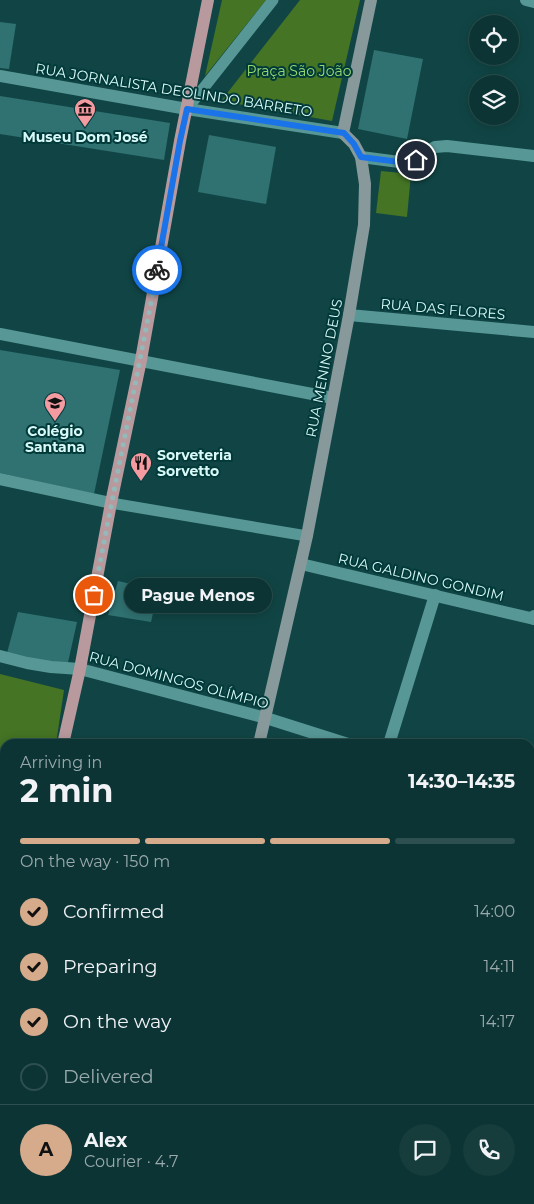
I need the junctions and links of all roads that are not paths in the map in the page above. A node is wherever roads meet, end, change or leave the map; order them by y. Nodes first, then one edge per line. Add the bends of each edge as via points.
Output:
1 (208, 0) edge
2 (273, 0) edge
3 (371, 0) edge
4 (526, 0) edge
5 (534, 2) edge
6 (0, 76) edge
7 (187, 109) junction
8 (344, 133) junction
9 (534, 156) edge
10 (361, 157) junction
11 (349, 315) junction
12 (534, 332) edge
13 (0, 334) edge
14 (141, 360) junction
15 (333, 398) junction
16 (0, 479) edge
17 (111, 502) junction
18 (307, 536) junction
19 (300, 564) junction
20 (435, 595) junction
21 (534, 618) edge
22 (0, 656) edge
23 (80, 668) junction
24 (266, 718) junction
25 (64, 739) edge
26 (260, 739) edge
27 (332, 739) edge
28 (391, 739) edge

1 - 7 main road
2 - 7 street
3 - 8 main road
4 - 5 street
6 - 7 street, RUA JORNALISTA DEOLINDO BARRETO
7 - 8 street, RUA JORNALISTA DEOLINDO BARRETO
7 - 14 main road
8 - 10 main road, RUA MENINO DEUS
9 - 10 street via 447,146 435,147 407,163
10 - 11 main road, RUA MENINO DEUS via 365,184 364,225
11 - 12 street, RUA DAS FLORES
11 - 15 main road, RUA MENINO DEUS
13 - 14 street
14 - 15 street
14 - 17 main road
15 - 18 main road, RUA MENINO DEUS
16 - 17 street
17 - 18 street
17 - 23 main road
18 - 19 main road, RUA MENINO DEUS
19 - 20 street, RUA GALDINO GONDIM
19 - 24 main road, RUA MENINO DEUS
20 - 21 street, RUA GALDINO GONDIM
20 - 28 street
22 - 23 street, RUA DOMINGOS OLÍMPIO via 51,667
23 - 24 street, RUA DOMINGOS OLÍMPIO
23 - 25 main road
24 - 26 main road, RUA MENINO DEUS
24 - 27 street, RUA DOMINGOS OLÍMPIO

